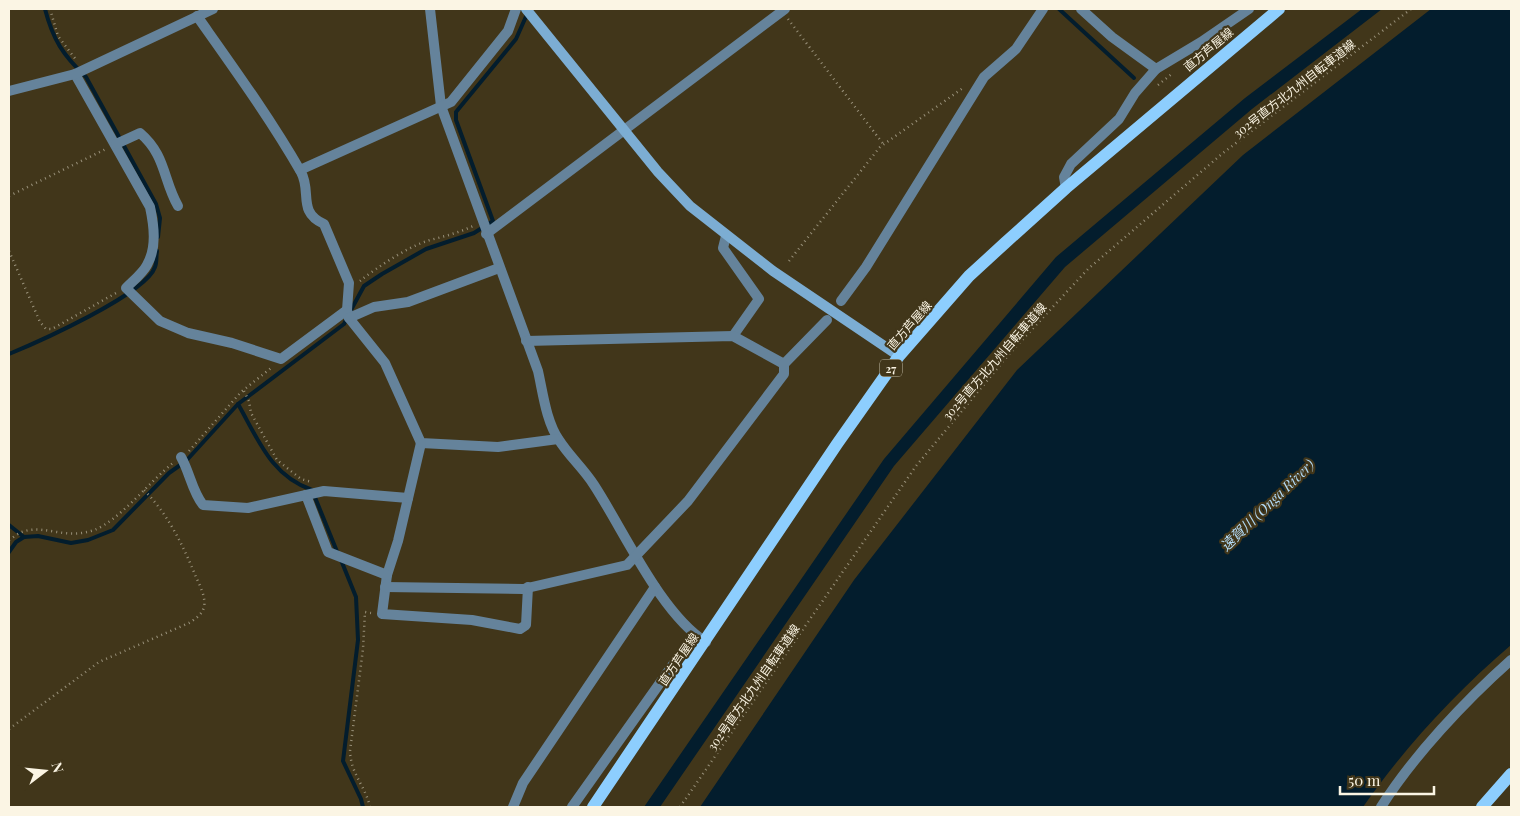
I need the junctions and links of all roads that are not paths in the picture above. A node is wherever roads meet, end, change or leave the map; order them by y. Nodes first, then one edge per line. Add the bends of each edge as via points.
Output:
1 (213, 9) edge
2 (430, 9) edge
3 (516, 9) edge
4 (526, 9) edge
5 (1043, 9) edge
6 (1081, 9) edge
7 (1249, 9) edge
8 (1279, 9) edge
9 (784, 10) edge
10 (197, 16) junction
11 (1156, 70) junction
12 (75, 74) junction
13 (9, 91) edge
14 (441, 106) junction
15 (623, 130) junction
16 (116, 144) junction
17 (300, 170) junction
18 (1066, 188) junction
19 (178, 206) dead end
20 (486, 234) junction
21 (726, 236) junction
22 (499, 268) junction
23 (841, 301) dead end
24 (348, 314) junction
25 (827, 320) dead end
26 (733, 336) junction
27 (526, 341) junction
28 (899, 356) junction
29 (784, 364) junction
30 (558, 440) junction
31 (421, 443) junction
32 (181, 457) road end
33 (306, 495) junction
34 (408, 498) junction
35 (637, 556) junction
36 (387, 575) junction
37 (386, 587) junction
38 (655, 587) junction
39 (528, 588) junction
40 (694, 634) junction
41 (706, 642) junction
42 (1511, 660) edge
43 (1508, 781) edge
44 (513, 807) edge
45 (572, 807) edge
46 (594, 807) edge
47 (1381, 807) edge
48 (1482, 807) edge

1 - 10 street
2 - 14 street
3 - 14 street via 508,31 451,102
4 - 15 street
5 - 23 street via 1016,49 984,77 866,267
6 - 11 street
7 - 11 street
8 - 18 main road, 直方芦屋線 / 27
9 - 15 street
10 - 12 street
10 - 17 street
11 - 18 street via 1118,119 1071,164 1064,177
12 - 13 street
12 - 16 street
14 - 17 street
14 - 20 street
15 - 20 street
15 - 21 street via 690,206
16 - 19 street via 140,133 151,142
16 - 24 street via 150,207 155,229 147,266 126,288 160,322 281,360
17 - 24 street via 309,212 313,219 324,224 349,283
18 - 28 main road, 直方芦屋線 / 27 via 970,276
20 - 22 street
21 - 26 street via 723,248 760,300
21 - 28 street
22 - 24 street via 408,302
22 - 27 street
24 - 31 street via 385,363
25 - 29 street
26 - 27 street
26 - 29 street
27 - 30 street
28 - 41 main road, 直方芦屋線 / 27
29 - 35 street via 784,374 688,501
30 - 31 street via 498,447
30 - 35 street via 594,484
31 - 34 street
32 - 33 street via 204,505 248,508
33 - 34 street via 319,492
33 - 36 street via 328,552
34 - 36 street
35 - 38 street
35 - 39 street via 627,565
36 - 37 street
37 - 39 street
37 - 39 street via 382,614 472,620 520,629 526,625
38 - 40 street
38 - 44 street via 523,783
40 - 41 street
40 - 45 street
41 - 46 main road, 直方芦屋線 / 27
42 - 47 street via 1437,736
43 - 48 main road

